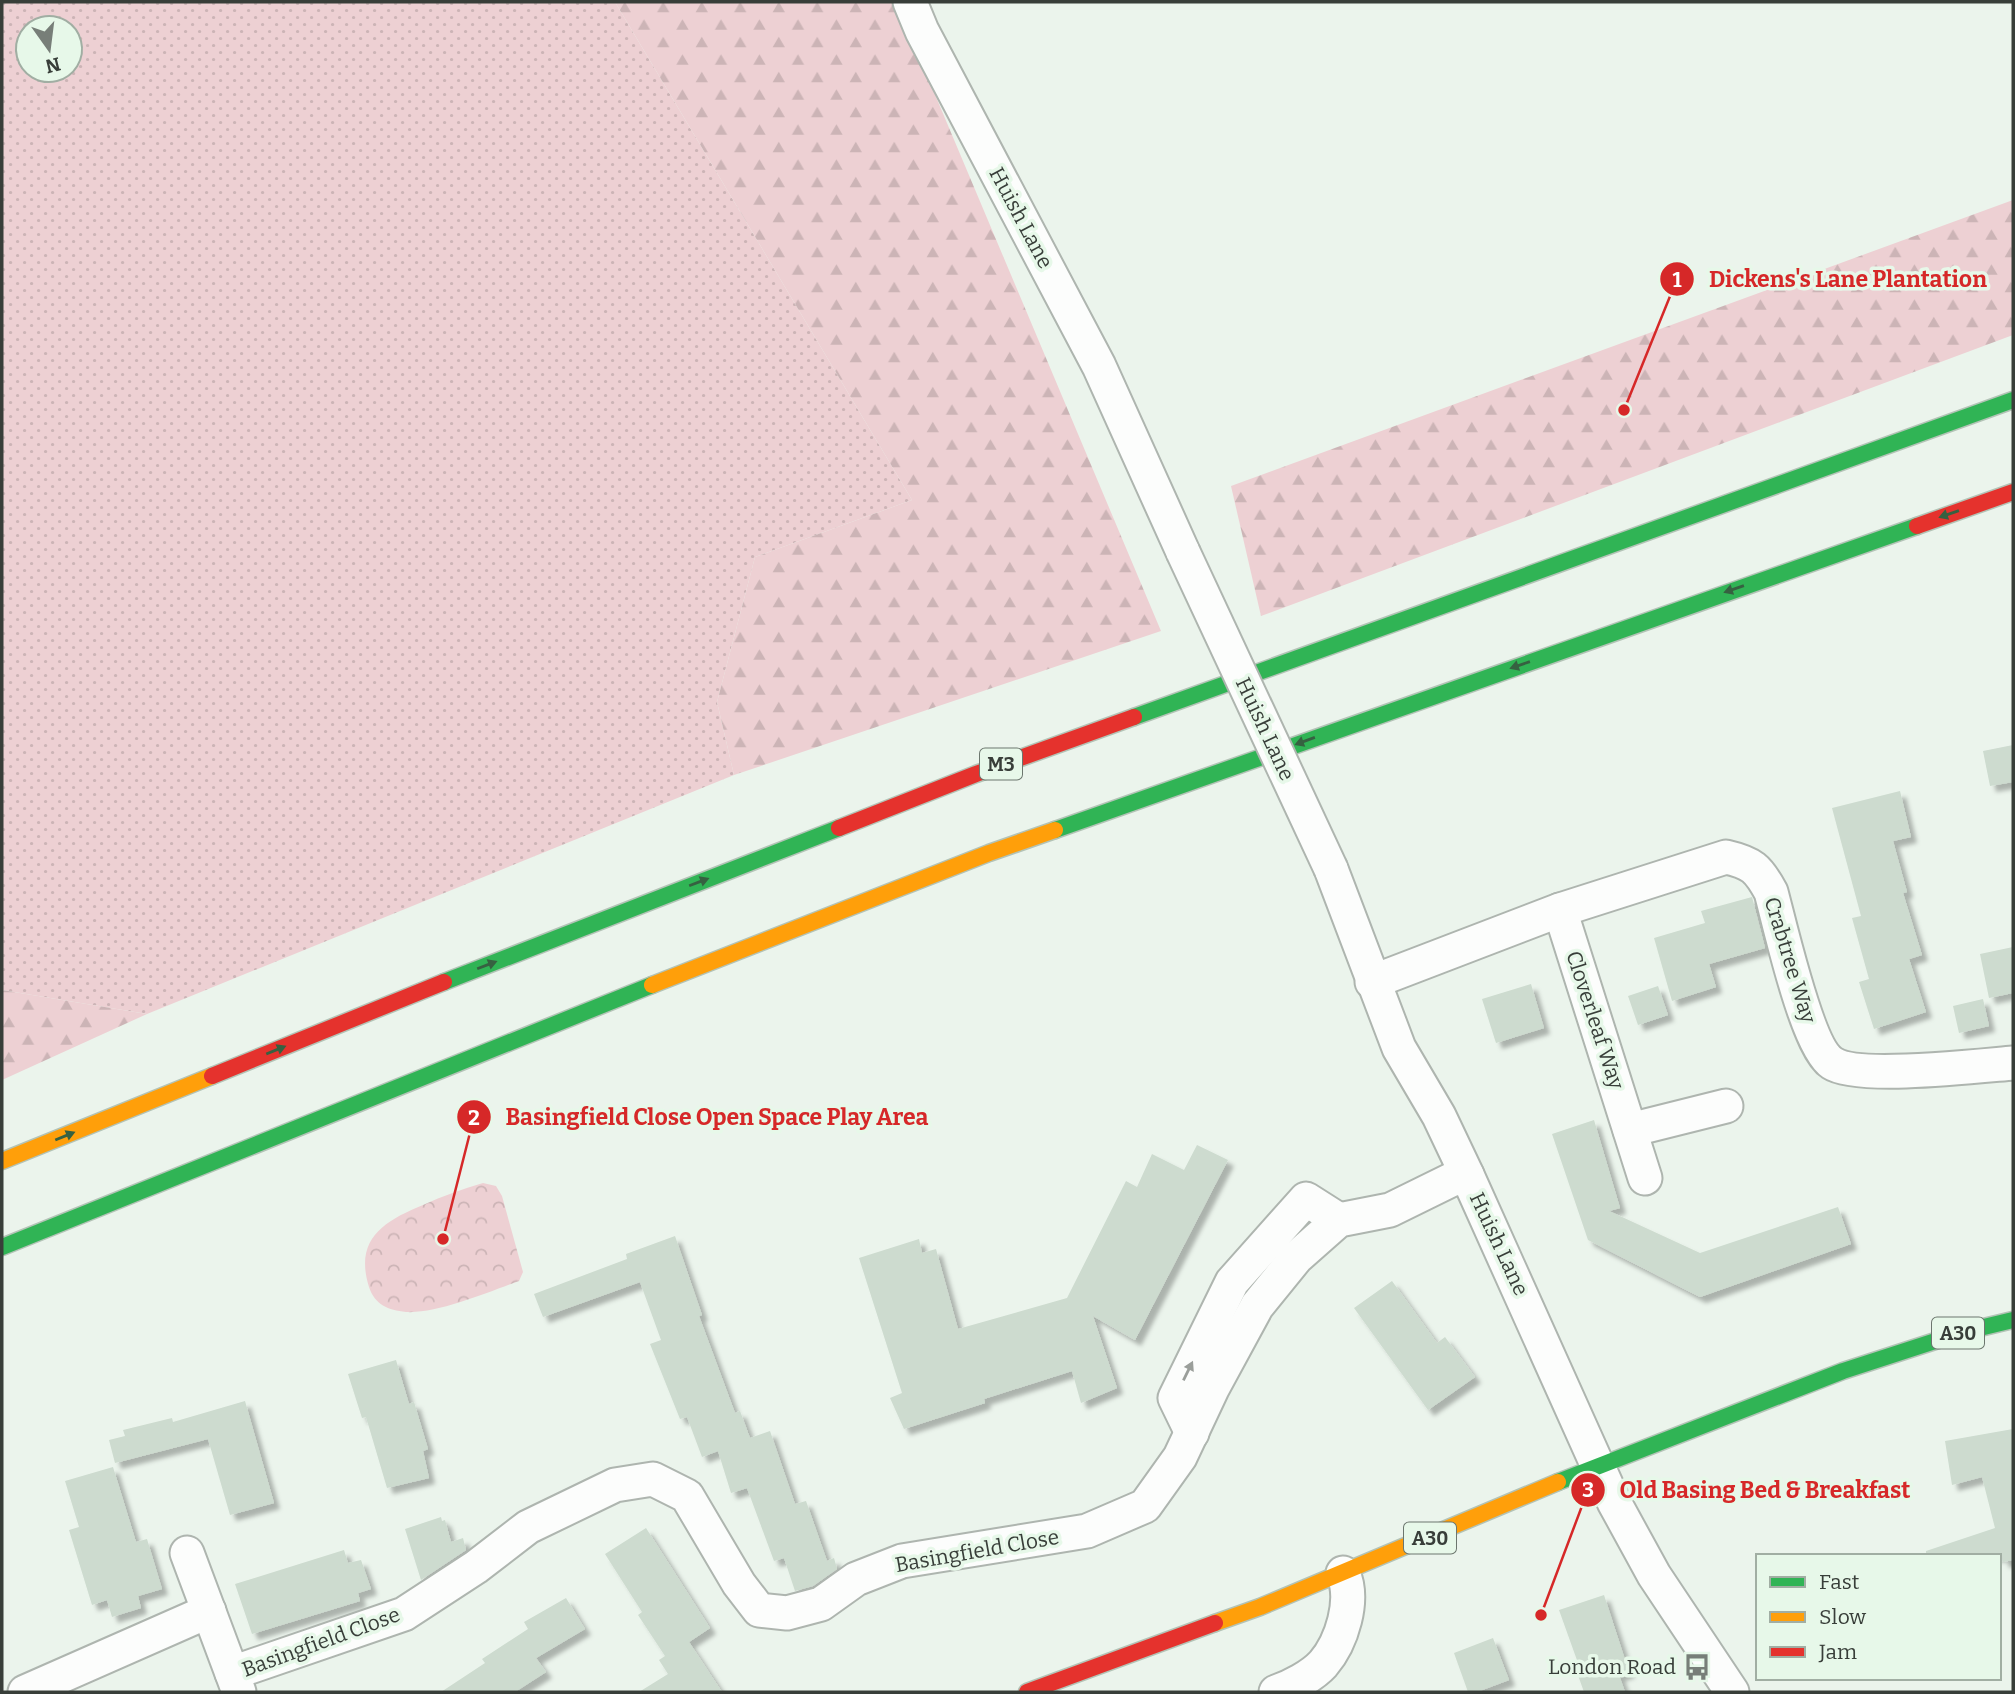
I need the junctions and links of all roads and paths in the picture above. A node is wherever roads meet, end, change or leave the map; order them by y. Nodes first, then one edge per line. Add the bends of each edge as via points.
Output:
1 (909, 2) edge
2 (2013, 400) edge
3 (2013, 492) edge
4 (1560, 910) junction
5 (1372, 982) junction
6 (2013, 1063) edge
7 (1726, 1106) dead end
8 (1630, 1129) junction
9 (2, 1161) edge
10 (1467, 1175) junction
11 (1645, 1178) dead end
12 (2, 1247) edge
13 (2013, 1320) edge
14 (1598, 1466) junction
15 (187, 1553) dead end
16 (1343, 1573) junction
17 (209, 1611) junction
18 (236, 1683) edge
19 (25, 1692) edge
20 (1027, 1692) edge
21 (1276, 1692) edge
22 (1731, 1692) edge

1 - 5 street, Huish Lane, bridge via 1099,366 1331,869
9 -> 2 main road, M3 via 976,774
3 -> 12 main road via 989,853
4 - 5 street, Crabtree Way
4 - 6 street, Crabtree Way via 1726,857 1748,862 1771,892 1810,1031 1830,1063 1852,1071
4 - 8 street, Cloverleaf Way
5 - 10 street, Huish Lane via 1399,1048
7 - 8 street
8 - 11 street, Cloverleaf Way
10 - 14 street, Huish Lane
10 - 18 street, Basingfield Close via 1390,1210 1339,1220 1296,1258 1257,1306 1180,1457 1145,1506 1087,1531 902,1561 856,1579 821,1604 787,1612 760,1609 739,1584 687,1496 653,1479 615,1485 528,1527 404,1614
13 - 14 main road, A30 via 1855,1367
14 - 16 main road, A30
14 - 22 street, Huish Lane via 1654,1575
15 - 17 street, Basingfield Close
16 - 20 main road, A30
16 - 21 street via 1349,1584 1340,1635 1322,1665
17 - 18 street, Basingfield Close
17 - 19 street

